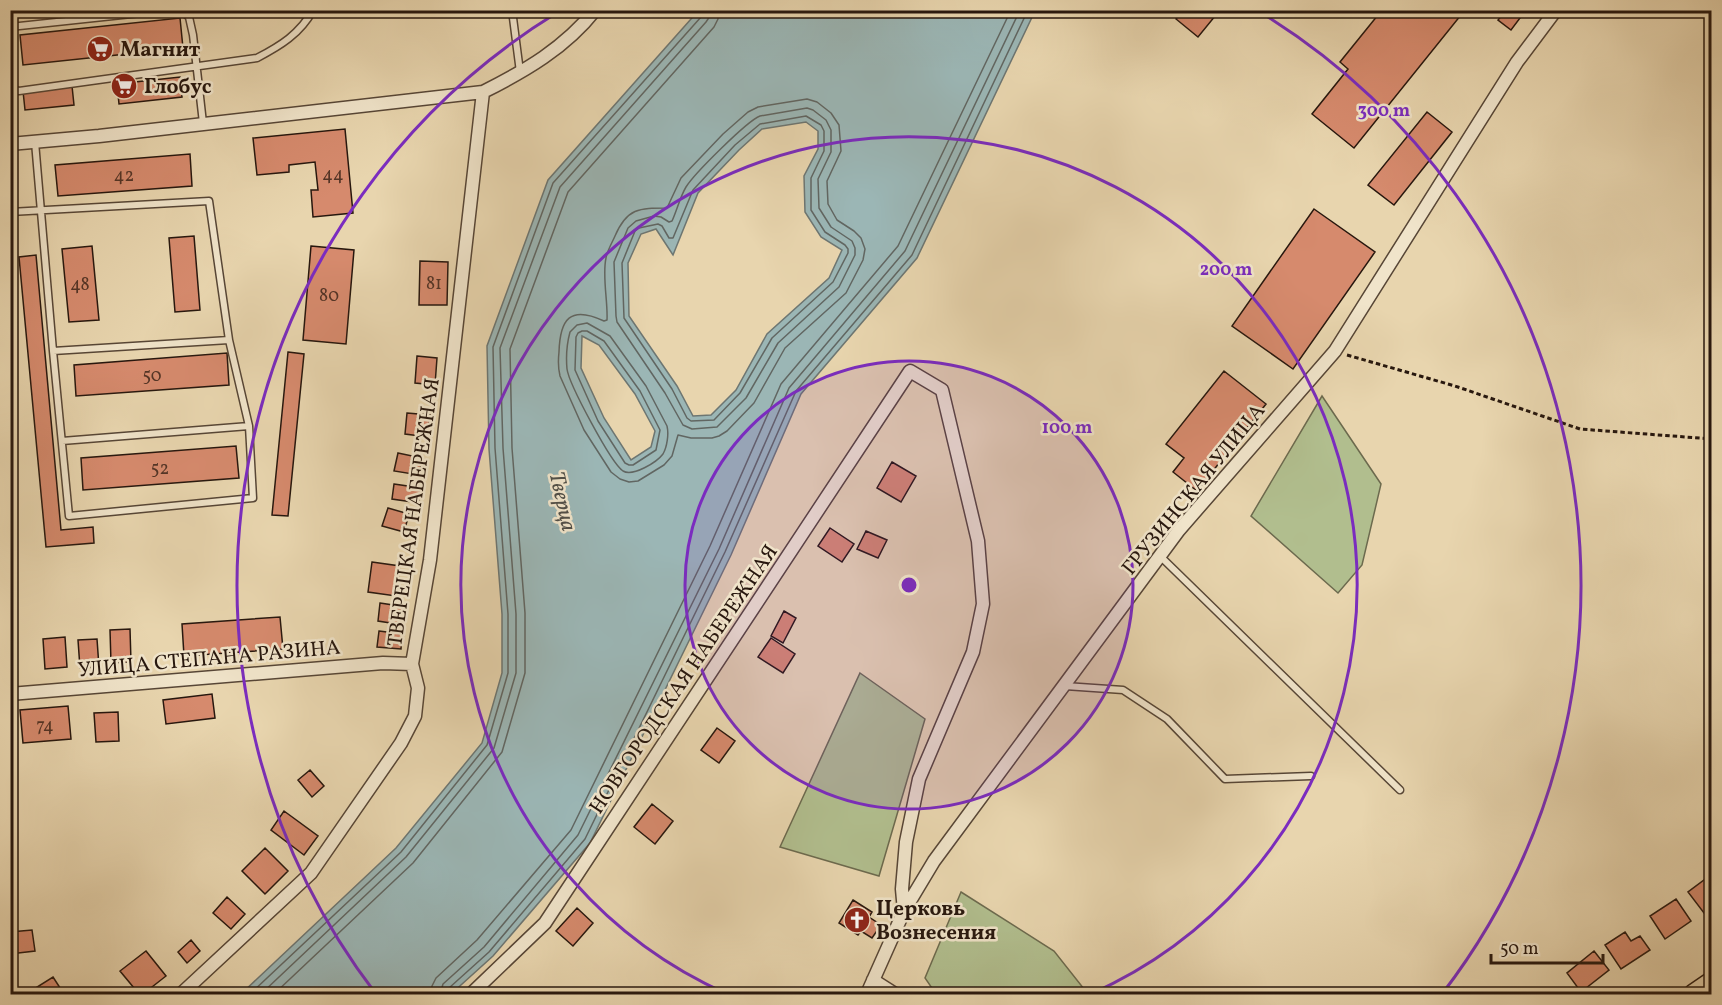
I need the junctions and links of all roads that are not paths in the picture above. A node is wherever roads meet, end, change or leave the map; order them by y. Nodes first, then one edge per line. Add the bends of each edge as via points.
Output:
1 (169, 10) edge
2 (177, 10) edge
3 (313, 10) edge
4 (512, 10) edge
5 (582, 10) edge
6 (595, 10) edge
7 (1556, 10) edge
8 (583, 26) junction
9 (10, 27) edge
10 (197, 67) junction
11 (520, 73) junction
12 (10, 89) edge
13 (483, 92) junction
14 (203, 123) junction
15 (35, 142) junction
16 (10, 144) edge
17 (42, 211) junction
18 (10, 212) edge
19 (229, 340) junction
20 (53, 351) junction
21 (249, 426) junction
22 (62, 441) junction
23 (1160, 556) junction
24 (412, 664) junction
25 (1064, 686) junction
26 (10, 694) edge
27 (1311, 776) dead end
28 (1400, 790) dead end
29 (904, 911) junction
30 (873, 980) junction
31 (1712, 981) edge
32 (181, 994) edge
33 (471, 994) edge
34 (867, 994) edge
35 (895, 994) edge
36 (1693, 994) edge

1 - 9 lane
2 - 10 lane via 189,17
3 - 10 lane via 304,25 281,46 257,58
4 - 11 lane
5 - 8 lane
6 - 8 street
7 - 23 street, ГРУЗИНСКАЯ УЛИЦА via 1517,62 1335,351
8 - 11 street
10 - 12 lane via 19,91
10 - 14 lane
11 - 13 street
13 - 14 street
13 - 24 street, ТВЕРЕЦКАЯ НАБЕРЕЖНАЯ via 430,560
14 - 15 street
15 - 16 street
15 - 17 lane
17 - 18 lane
17 - 19 lane via 209,201
17 - 20 lane
19 - 20 lane
19 - 21 lane
20 - 22 lane
21 - 22 lane
21 - 22 lane via 253,498 69,516
23 - 25 street, ГРУЗИНСКАЯ УЛИЦА
23 - 28 lane
24 - 26 street, УЛИЦА СТЕПАНА РАЗИНА via 383,663
24 - 32 street, ТВЕРЕЦКАЯ НАБЕРЕЖНАЯ via 418,688 415,716 311,873
25 - 27 lane via 1123,690 1167,718 1225,779
25 - 29 street, ГРУЗИНСКАЯ УЛИЦА via 934,861
29 - 30 street, ГРУЗИНСКАЯ УЛИЦА
29 - 33 street, НОВГОРОДСКАЯ НАБЕРЕЖНАЯ via 906,842 919,779 973,651 984,604 978,541 942,390 910,371 545,923
30 - 34 street, ГРУЗИНСКАЯ УЛИЦА
30 - 35 street
31 - 36 main road

